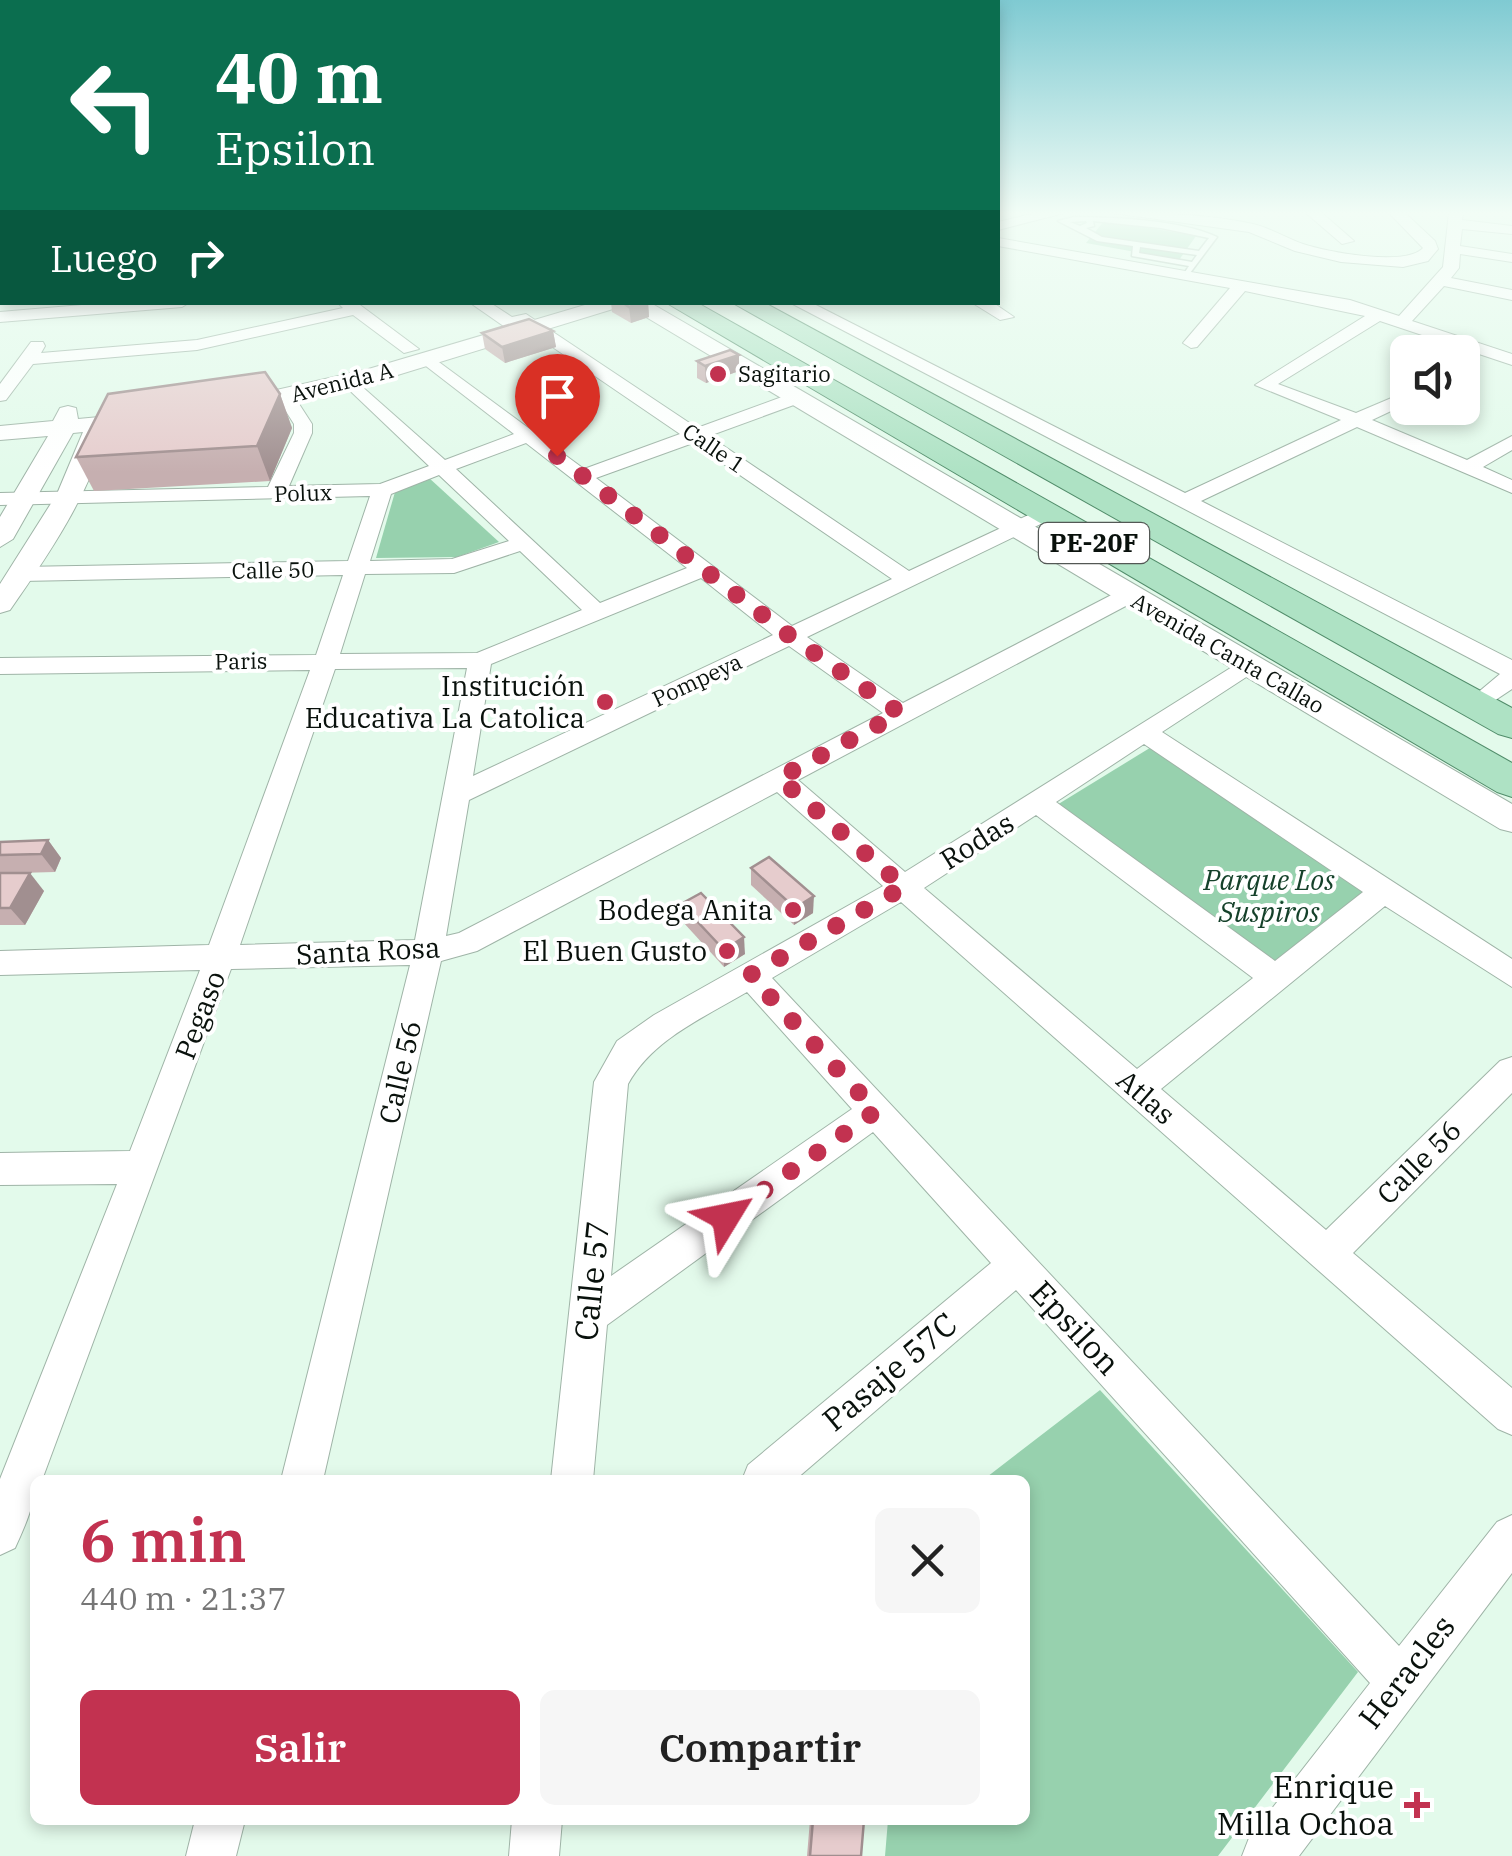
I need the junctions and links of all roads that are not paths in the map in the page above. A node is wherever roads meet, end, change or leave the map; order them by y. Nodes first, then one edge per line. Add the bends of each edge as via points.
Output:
1 (1229, 300) edge
2 (1350, 300) edge
3 (1422, 300) edge
4 (123, 305) edge
5 (483, 305) edge
6 (564, 305) edge
7 (605, 305) edge
8 (639, 305) edge
9 (682, 305) edge
10 (749, 305) edge
11 (803, 305) edge
12 (985, 305) edge
13 (350, 306) edge
14 (64, 308) edge
15 (1379, 314) junction
16 (0, 317) edge
17 (1006, 317) dead end
18 (1403, 321) junction
19 (520, 324) junction
20 (1192, 344) dead end
21 (1492, 352) junction
22 (419, 354) junction
23 (1480, 358) edge
24 (28, 360) junction
25 (1512, 360) edge
26 (350, 381) junction
27 (0, 396) edge
28 (286, 396) junction
29 (796, 398) junction
30 (1390, 406) edge
31 (164, 411) edge
32 (0, 417) edge
33 (100, 418) junction
34 (65, 420) junction
35 (1361, 421) junction
36 (0, 433) edge
37 (530, 435) junction
38 (697, 436) junction
39 (1512, 442) edge
40 (440, 466) junction
41 (1468, 468) junction
42 (584, 476) junction
43 (1512, 487) edge
44 (382, 490) junction
45 (275, 494) junction
46 (66, 496) junction
47 (12, 498) edge
48 (1183, 502) junction
49 (1031, 522) junction
50 (0, 540) edge
51 (521, 544) junction
52 (357, 569) junction
53 (704, 569) junction
54 (20, 574) junction
55 (908, 580) junction
56 (1128, 595) junction
57 (0, 604) edge
58 (597, 612) junction
59 (790, 636) junction
60 (328, 660) junction
61 (480, 660) junction
62 (1248, 665) junction
63 (0, 666) edge
64 (1512, 673) edge
65 (1476, 705) junction
66 (900, 713) junction
67 (1512, 725) edge
68 (1146, 734) junction
69 (779, 778) junction
70 (1512, 782) edge
71 (458, 794) junction
72 (1038, 802) junction
73 (1512, 820) edge
74 (904, 887) junction
75 (1384, 891) junction
76 (428, 952) junction
77 (223, 958) junction
78 (0, 963) edge
79 (750, 975) junction
80 (1512, 975) edge
81 (1275, 978) junction
82 (1512, 1071) edge
83 (610, 1082) joint
84 (1137, 1089) junction
85 (876, 1111) junction
86 (142, 1167) junction
87 (0, 1169) edge
88 (1327, 1254) junction
89 (1017, 1265) junction
90 (589, 1314) junction
91 (1512, 1415) edge
92 (303, 1475) edge
93 (573, 1475) edge
94 (770, 1475) edge
95 (0, 1534) edge
96 (1512, 1537) edge
97 (1400, 1681) junction
98 (219, 1825) edge
99 (537, 1825) edge
100 (212, 1856) edge
101 (534, 1856) edge
102 (1267, 1856) edge

1 - 20 street
2 - 15 street
3 - 18 street
4 - 14 street
5 - 19 street, Calle 1
6 - 19 street, Avenida A
7 - 19 street, Avenida A
8 - 29 street, Avenida Canta Callao
9 - 49 main road, Avenida Canta Callao / PE-20F
10 - 65 main road, PE-20F
11 - 48 street
12 - 17 street
13 - 22 street
13 - 24 street via 197,344
14 - 16 street
14 - 24 street
15 - 18 street
15 - 35 street via 1264,385
18 - 21 street
19 - 22 street, Avenida A
19 - 38 street, Calle 1
21 - 23 street
21 - 25 street
22 - 26 street, Avenida A
22 - 28 street, Avenida A via 212,404
22 - 37 street
24 - 27 street
26 - 28 street, Avenida A
26 - 40 street
28 - 45 street via 303,432
29 - 38 street
29 - 49 street, Avenida Canta Callao
30 - 35 street
31 - 33 street
32 - 34 street
33 - 34 street
33 - 46 street
34 - 36 street
34 - 47 street via 58,444
35 - 41 street
35 - 48 street
37 - 40 street, Polux
37 - 42 street
38 - 42 street
38 - 55 street, Calle 1
39 - 41 street
40 - 44 street, Polux
40 - 51 street
41 - 43 street
42 - 53 street
44 - 45 street, Polux
44 - 52 street, Pegaso
45 - 46 street, Polux
46 - 47 street, Polux
46 - 54 street
47 - 50 street
48 - 64 street
49 - 55 street, Pompeya
49 - 56 street, Avenida Canta Callao
49 - 70 main road, Avenida Canta Callao / PE-20F
51 - 52 street, Calle 50 via 454,566
51 - 58 street
52 - 54 street, Calle 50
52 - 60 street, Pegaso
53 - 58 street, Paris
53 - 59 street
54 - 57 street
55 - 59 street, Pompeya
56 - 62 street, Avenida Canta Callao
56 - 66 street, Santa Rosa
58 - 61 street, Paris
59 - 66 street
59 - 71 street, Pompeya
60 - 61 street, Paris
60 - 63 street, Paris
60 - 77 street, Pegaso
61 - 71 street, Calle 56
62 - 68 street, Rodas
62 - 73 street, Avenida Canta Callao
64 - 65 street
65 - 67 main road, PE-20F
66 - 69 street, Santa Rosa
68 - 72 street, Rodas
68 - 75 street
69 - 74 street, Atlas
69 - 76 street, Santa Rosa via 490,934
71 - 76 street, Calle 56
72 - 74 street, Rodas
72 - 81 street
74 - 79 street, Rodas
74 - 84 street, Atlas
75 - 80 street
75 - 81 street
76 - 77 street, Santa Rosa
76 - 92 street, Calle 56
77 - 78 street, Santa Rosa
77 - 86 street, Pegaso
79 - 83 street, Rodas via 665,1024 629,1052
79 - 85 street, Epsilon
81 - 84 street
82 - 88 street, Calle 56
83 - 90 street, Calle 57
84 - 88 street, Atlas
85 - 89 street, Epsilon
85 - 90 street
86 - 87 street
86 - 95 street, Pegaso
88 - 91 street, Atlas
89 - 94 street, Pasaje 57C
89 - 97 street, Epsilon
90 - 93 street, Calle 57
96 - 97 street, Heracles
97 - 102 street, Heracles
98 - 100 street
99 - 101 street

